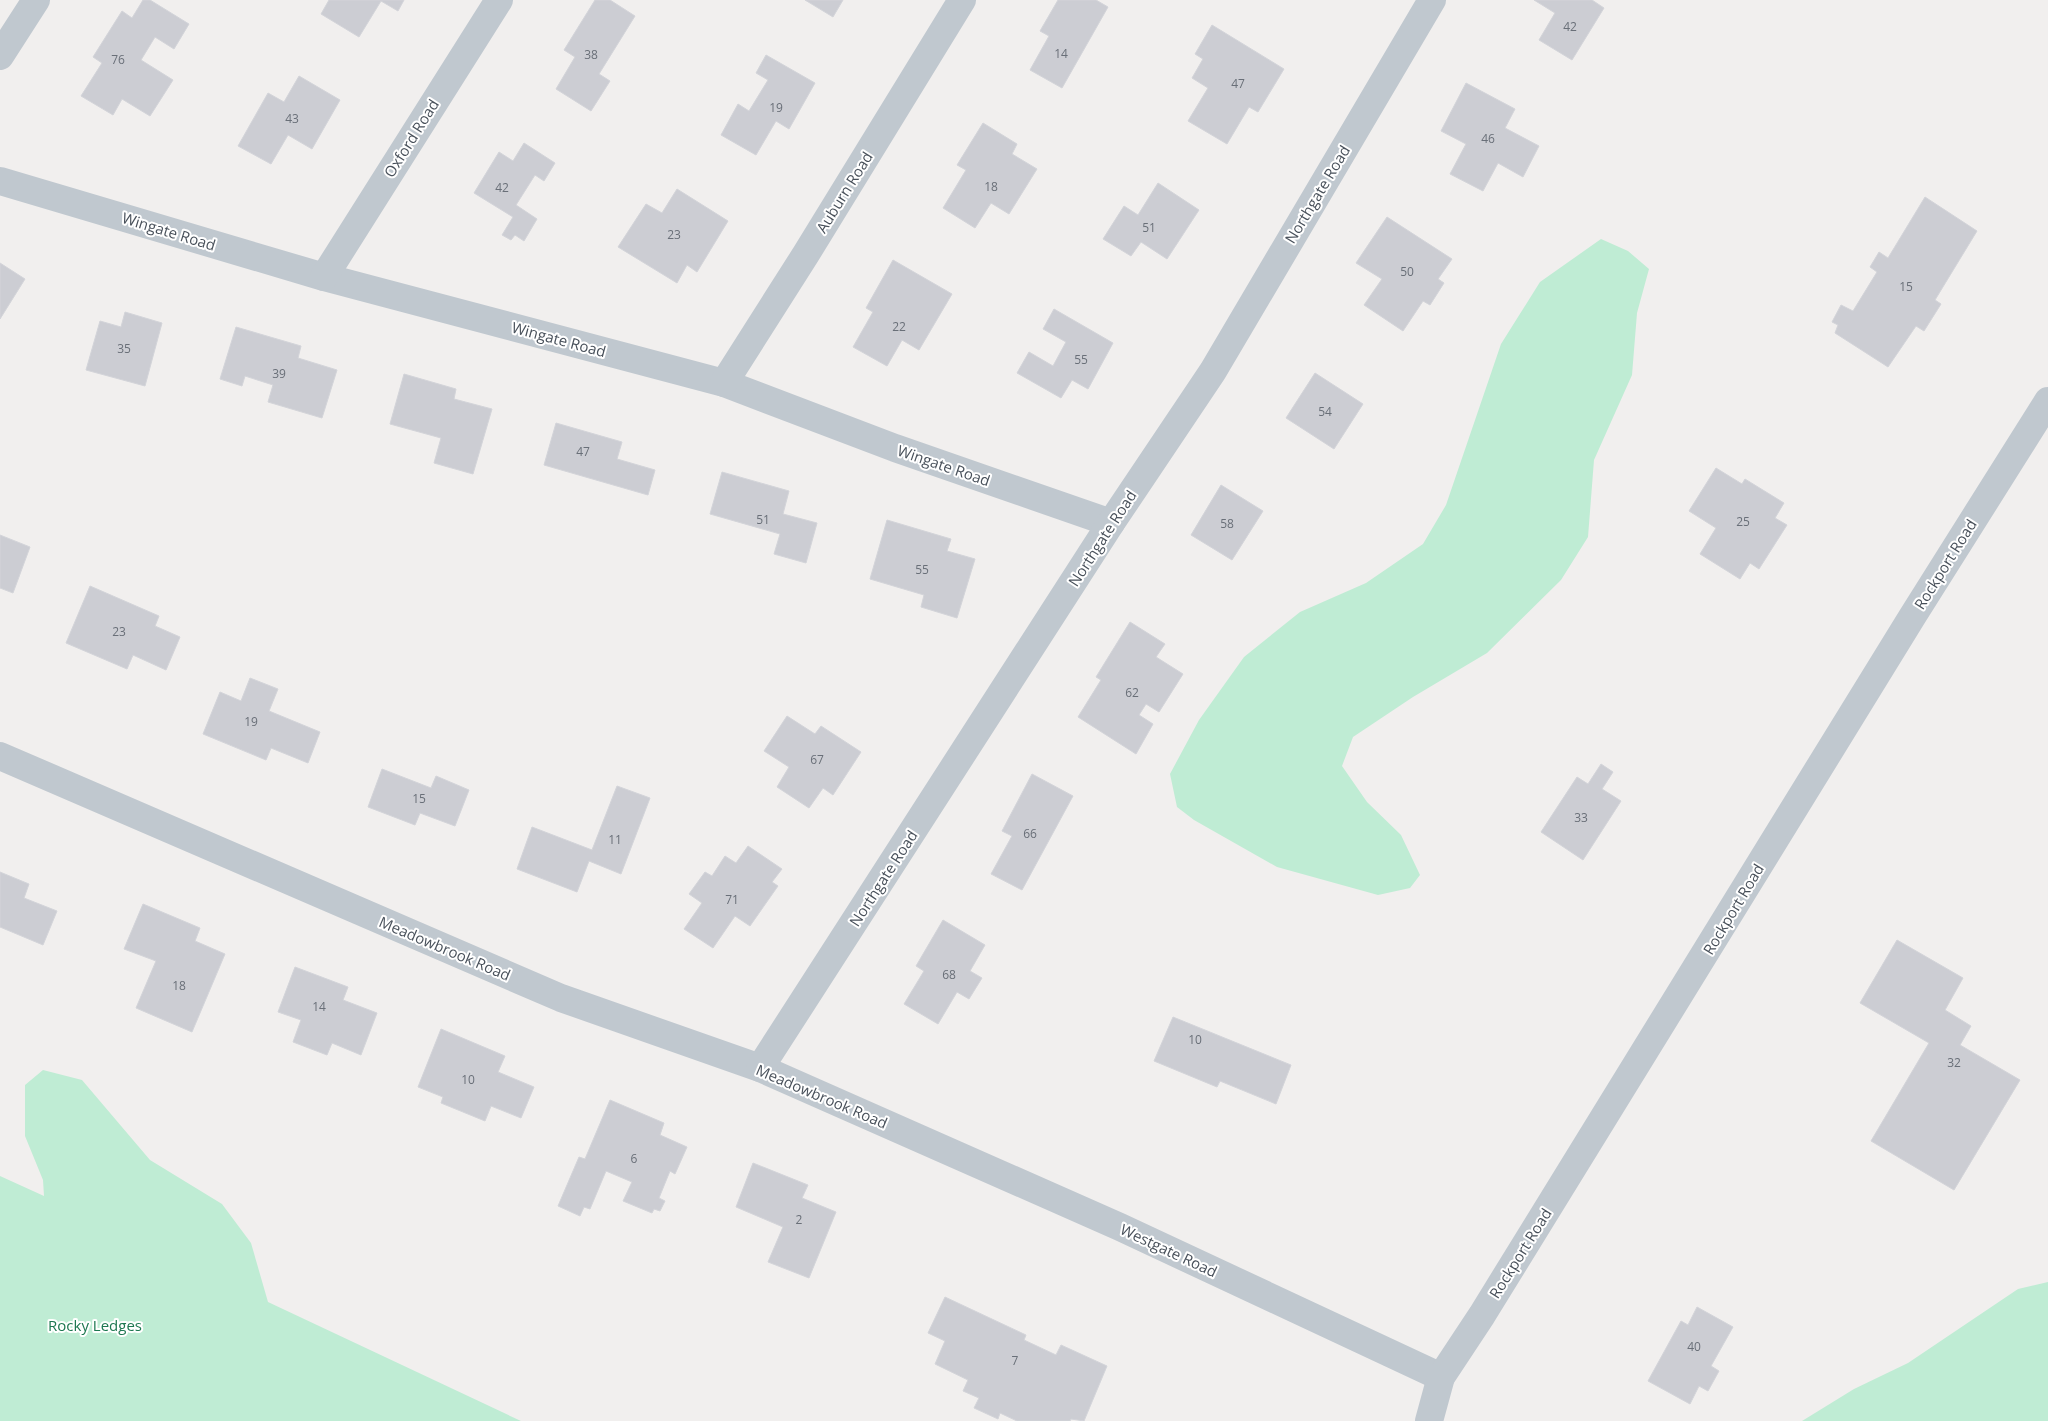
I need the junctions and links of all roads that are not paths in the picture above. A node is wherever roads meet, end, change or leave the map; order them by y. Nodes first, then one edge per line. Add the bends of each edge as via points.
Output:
1 (36, 0) edge
2 (499, 0) edge
3 (962, 0) edge
4 (1432, 0) edge
5 (0, 56) edge
6 (0, 181) edge
7 (324, 277) junction
8 (724, 383) junction
9 (2048, 400) edge
10 (1111, 523) junction
11 (0, 756) edge
12 (760, 1068) junction
13 (895, 1127) joint
14 (1440, 1377) junction
15 (1429, 1421) edge

1 - 5 street
2 - 7 street, Oxford Road
3 - 8 street, Auburn Road
4 - 10 street, Northgate Road via 1213,371
6 - 7 street, Wingate Road
7 - 8 street, Wingate Road
8 - 10 street, Wingate Road via 895,448
9 - 14 street, Rockport Road via 1482,1315
10 - 12 street, Northgate Road
11 - 12 street, Meadowbrook Road via 561,998
12 - 13 street, Meadowbrook Road
13 - 14 street, Westgate Road via 1120,1227
14 - 15 street, Rockport Road

